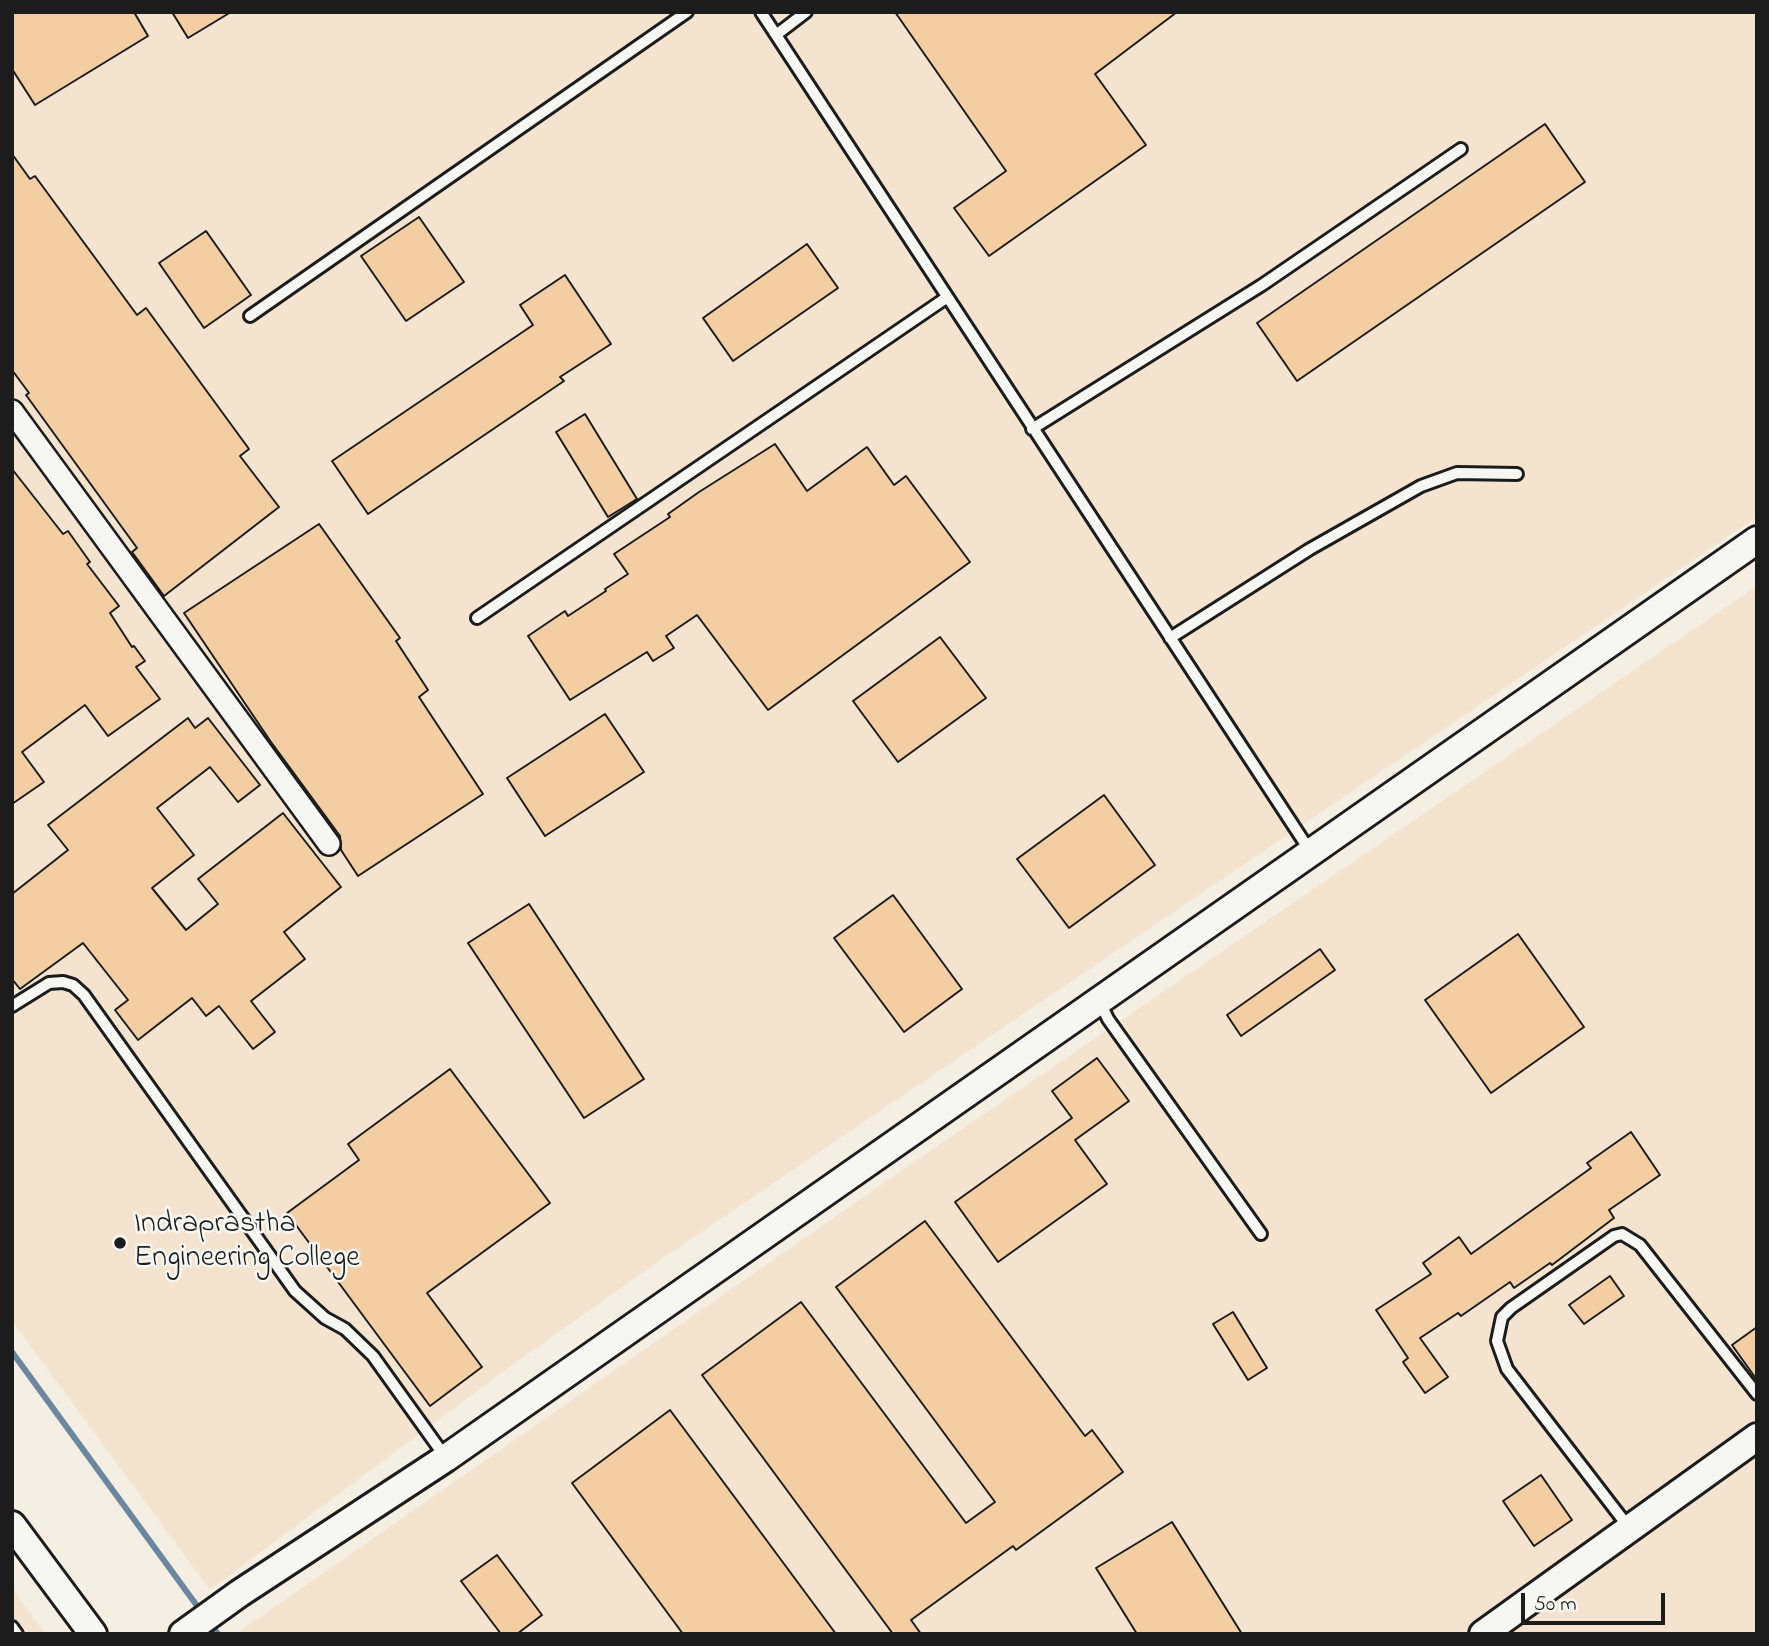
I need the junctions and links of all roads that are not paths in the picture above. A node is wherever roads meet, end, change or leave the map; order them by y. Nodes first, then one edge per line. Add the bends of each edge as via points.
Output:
1 (687, 12) edge
2 (761, 12) edge
3 (806, 12) edge
4 (776, 35) junction
5 (1461, 149) dead end
6 (946, 298) junction
7 (250, 316) dead end
8 (12, 411) edge
9 (1032, 429) junction
10 (1517, 474) dead end
11 (1757, 541) edge
12 (477, 618) dead end
13 (1170, 638) junction
14 (329, 844) dead end
15 (1312, 853) junction
16 (1099, 1000) junction
17 (12, 1006) edge
18 (1261, 1234) dead end
19 (1757, 1394) edge
20 (1757, 1437) edge
21 (446, 1458) junction
22 (12, 1525) edge
23 (1630, 1529) junction
24 (12, 1627) edge
25 (17, 1634) edge
26 (93, 1634) edge
27 (183, 1634) edge
28 (1483, 1634) edge

1 - 7 lane
2 - 4 lane
3 - 4 lane
4 - 6 lane
5 - 9 lane via 1262,285
6 - 9 lane
6 - 12 lane
8 - 14 street
9 - 13 lane
10 - 13 lane via 1457,473 1421,486 1310,549
11 - 15 street
13 - 15 lane
15 - 16 street
16 - 18 lane via 1108,1020
16 - 21 street
17 - 21 lane via 49,983 74,985 84,995 295,1291 373,1356
19 - 23 lane via 1640,1245 1622,1234 1511,1308 1498,1329 1504,1363
20 - 23 street
21 - 27 street
22 - 26 street
23 - 28 street
24 - 25 lane

